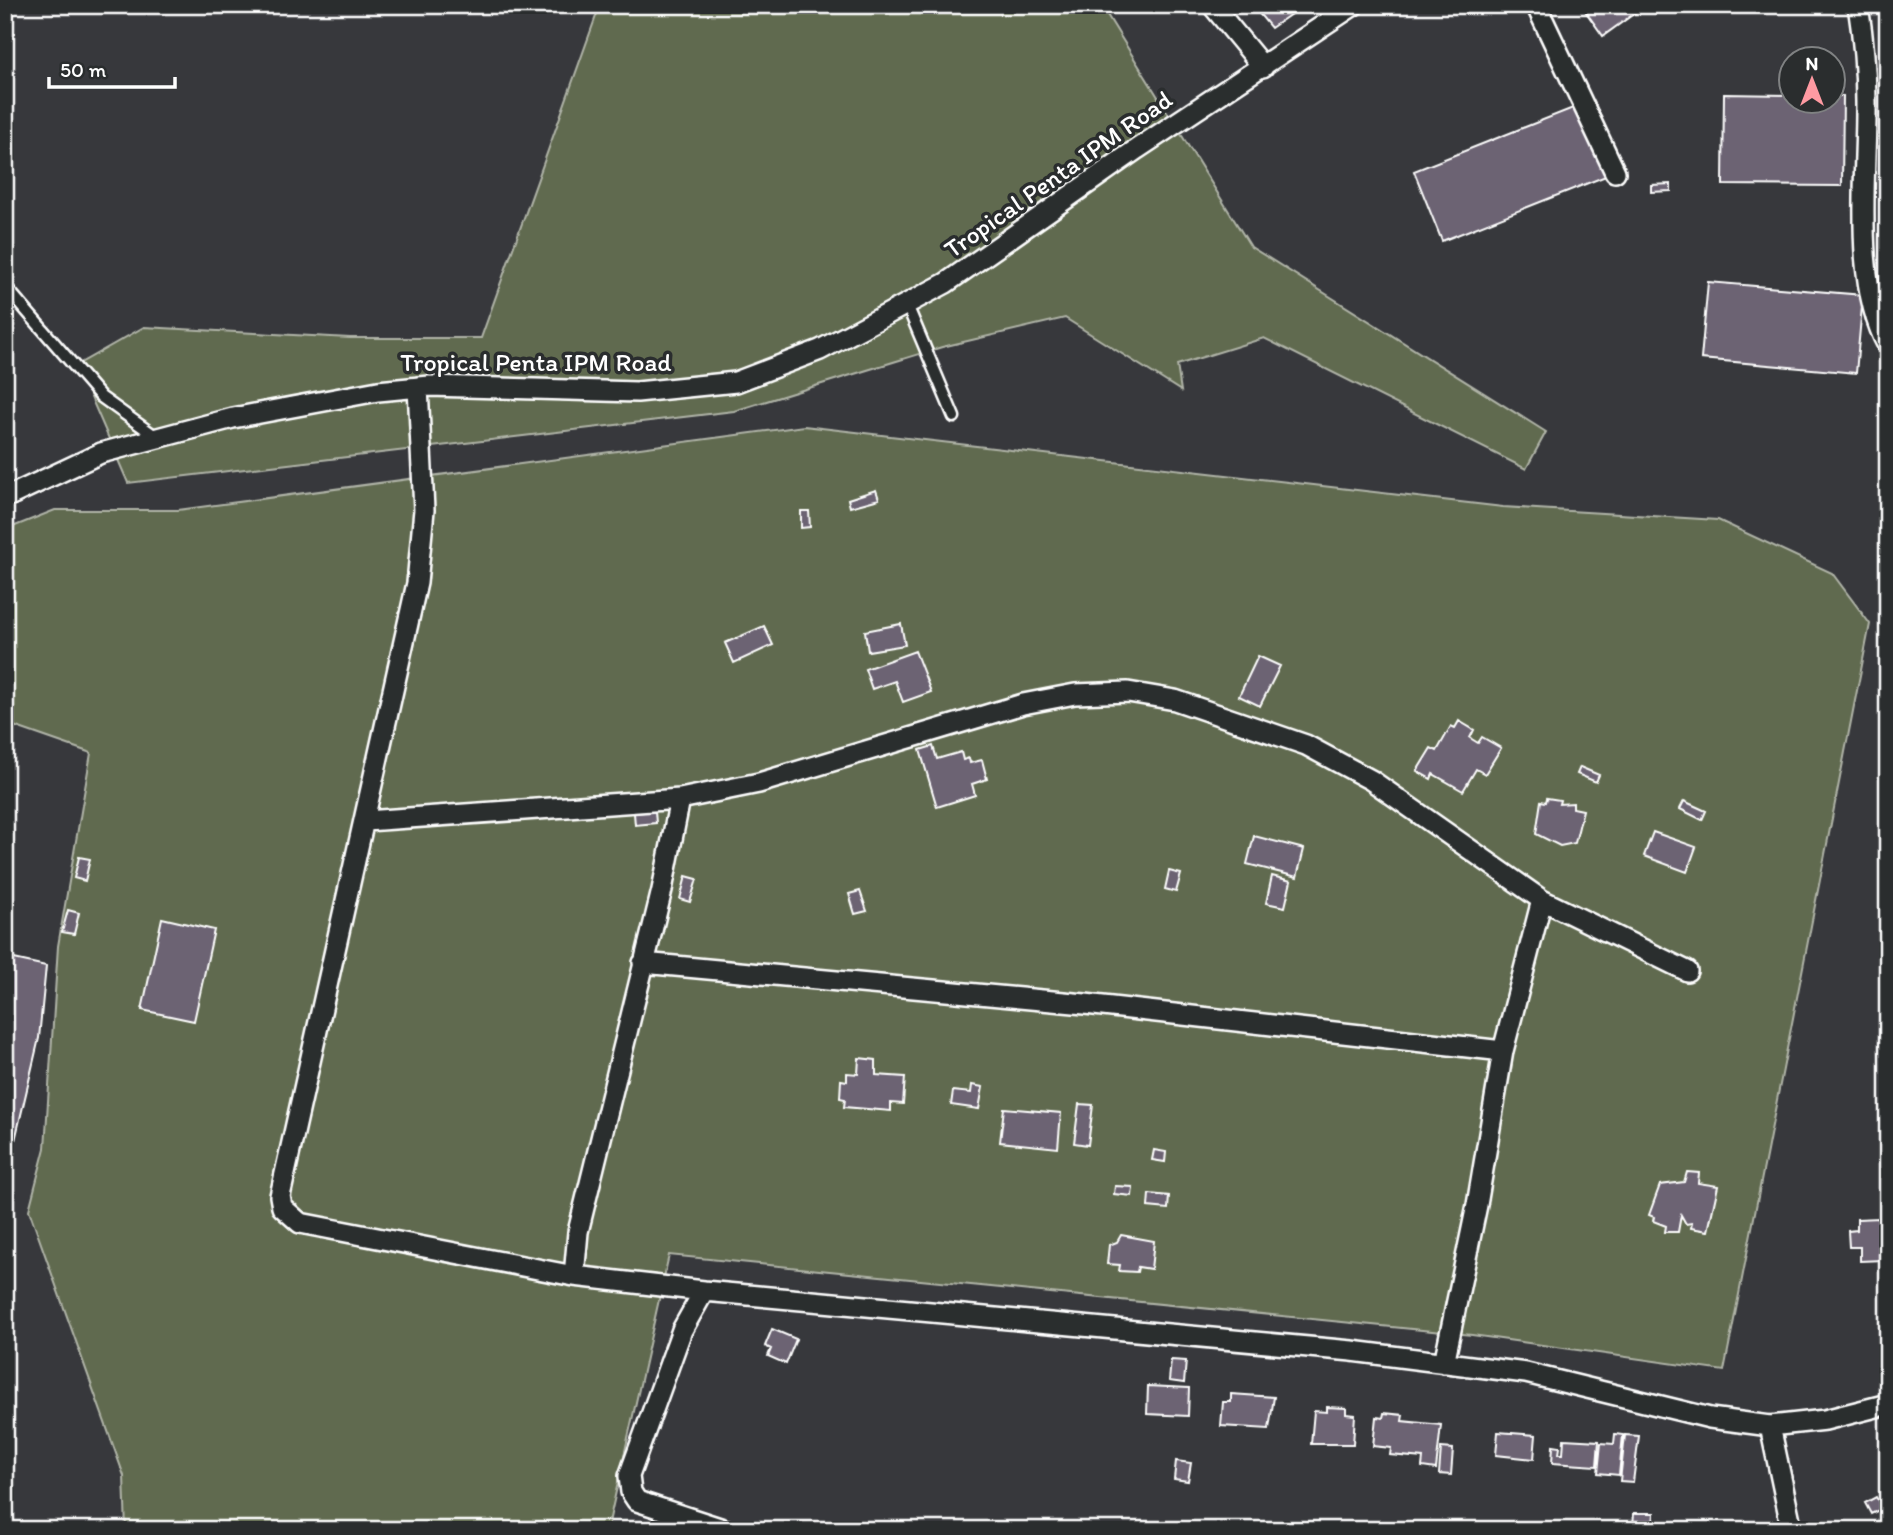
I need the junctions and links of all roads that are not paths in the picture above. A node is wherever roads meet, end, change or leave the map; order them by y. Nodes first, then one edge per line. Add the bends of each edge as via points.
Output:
1 (1212, 5) edge
2 (1354, 5) edge
3 (1536, 5) edge
4 (1858, 5) edge
5 (1263, 67) junction
6 (1615, 172) dead end
7 (5, 286) edge
8 (907, 305) junction
9 (1888, 346) edge
10 (418, 387) junction
11 (954, 417) dead end
12 (158, 438) junction
13 (5, 498) edge
14 (680, 799) junction
15 (366, 821) junction
16 (1542, 900) junction
17 (643, 963) junction
18 (1687, 971) dead end
19 (1503, 1051) junction
20 (574, 1276) junction
21 (704, 1291) junction
22 (1444, 1363) junction
23 (1888, 1404) edge
24 (1770, 1426) junction
25 (726, 1530) edge
26 (1792, 1530) edge

1 - 5 street
2 - 5 street, Tropical Penta IPM Road
3 - 6 street
4 - 9 street via 1866,100 1864,227 1869,283
5 - 8 street, Tropical Penta IPM Road
7 - 12 lane via 101,397
8 - 10 street, Tropical Penta IPM Road via 820,350 736,382 637,393
8 - 11 lane
10 - 12 street, Tropical Penta IPM Road via 233,418
10 - 15 street via 424,510 417,583
12 - 13 street, Tropical Penta IPM Road via 101,453
14 - 15 street
14 - 16 street via 759,783 1023,704 1075,694 1128,692 1175,700 1306,745 1371,780
14 - 17 street
15 - 20 street via 284,1170 282,1207 300,1223
16 - 18 street
16 - 19 street
17 - 19 street via 1085,1004
17 - 20 street via 578,1232
19 - 22 street
20 - 21 street
21 - 22 street via 1352,1350
21 - 25 street via 682,1330 629,1484 637,1501
22 - 24 street via 1526,1373 1710,1418
23 - 24 street via 1825,1420
24 - 26 street

